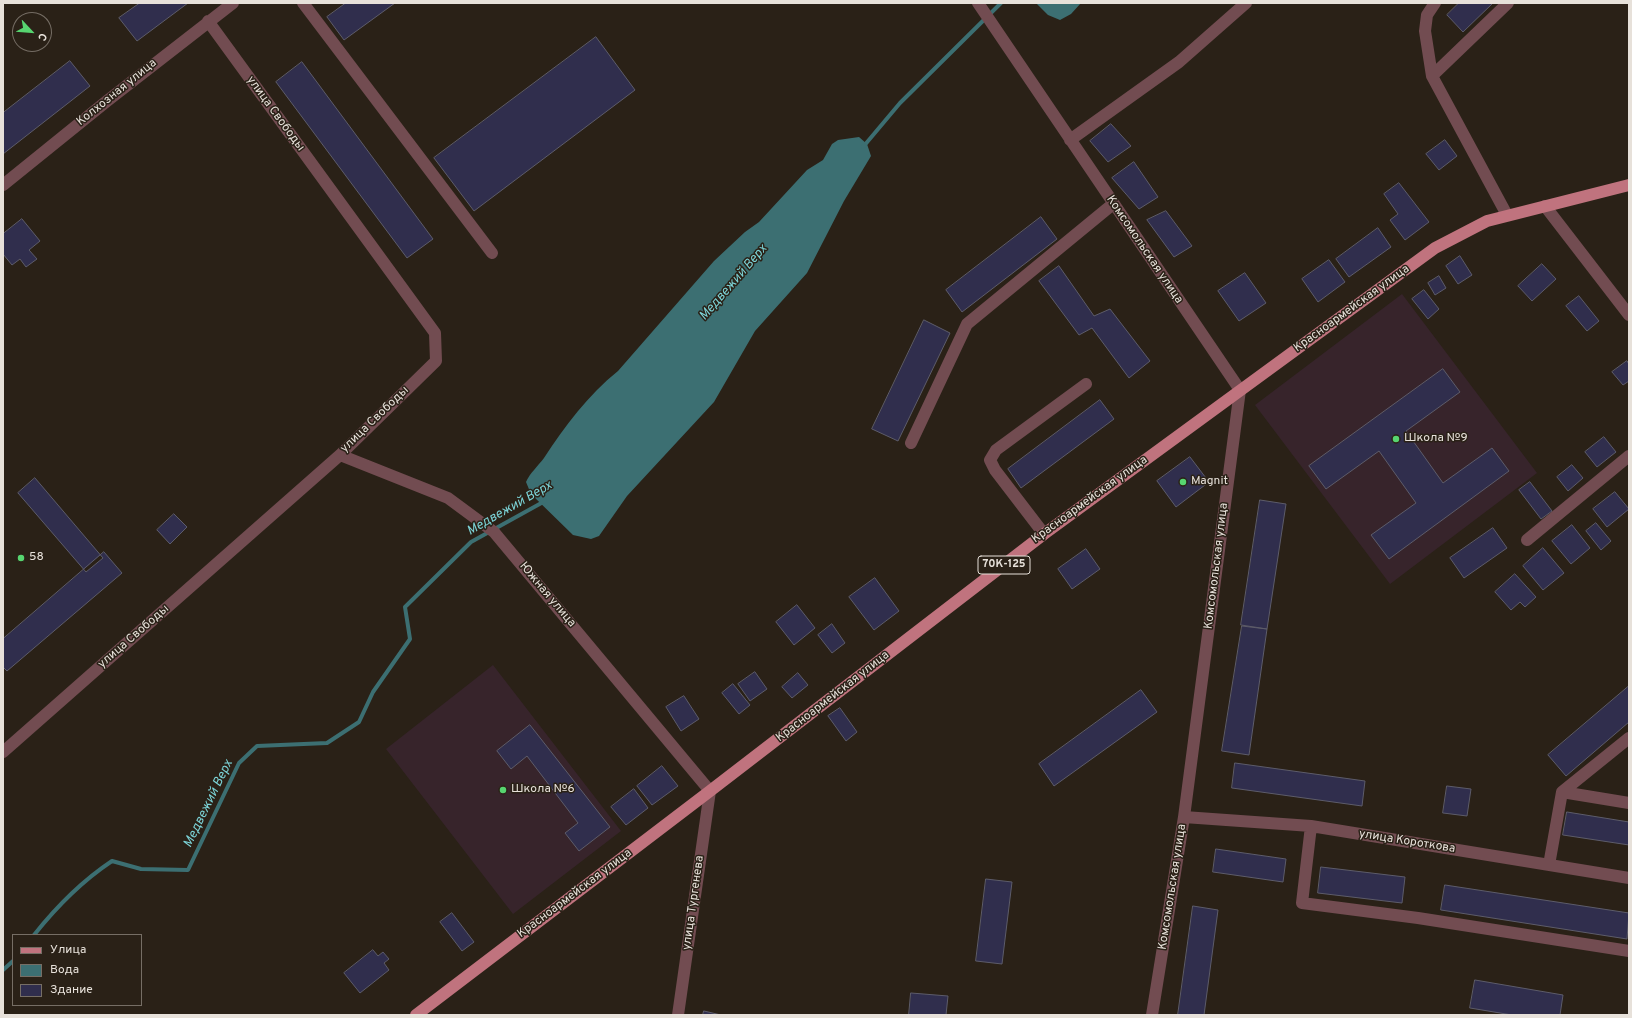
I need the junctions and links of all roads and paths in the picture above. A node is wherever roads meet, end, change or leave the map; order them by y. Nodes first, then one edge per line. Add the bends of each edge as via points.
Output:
1 (233, 3) edge
2 (303, 3) edge
3 (1246, 3) edge
4 (1435, 3) edge
5 (1508, 3) edge
6 (984, 12) edge
7 (208, 20) junction
8 (1432, 76) junction
9 (1070, 140) junction
10 (3, 185) edge
11 (1629, 185) edge
12 (1113, 204) junction
13 (1545, 206) junction
14 (1507, 215) junction
15 (492, 253) dead end
16 (1629, 315) edge
17 (1086, 384) dead end
18 (1240, 390) junction
19 (911, 443) dead end
20 (340, 455) junction
21 (1629, 456) edge
22 (1044, 534) junction
23 (1527, 540) dead end
24 (1629, 738) edge
25 (3, 752) edge
26 (710, 791) junction
27 (1562, 792) junction
28 (1629, 803) edge
29 (1184, 817) junction
30 (1311, 826) junction
31 (1549, 865) junction
32 (1629, 878) edge
33 (1629, 951) edge
34 (416, 1015) edge
35 (678, 1015) edge
36 (1152, 1015) edge

1 - 7 street, Колхозная улица
2 - 15 street
3 - 9 street via 1179,62
4 - 8 street via 1428,15 1425,31
5 - 8 street
6 - 9 street, Комсомольская улица
7 - 10 street, Колхозная улица
7 - 20 street, улица Свободы via 435,333 436,361
8 - 14 street
9 - 12 street, Комсомольская улица
11 - 13 main road, Красноармейская улица / 70К-125
12 - 18 street, Комсомольская улица
12 - 19 street via 967,324
13 - 14 main road, Красноармейская улица / 70К-125
13 - 16 street
14 - 18 main road, Красноармейская улица / 70К-125 via 1486,221 1435,248
17 - 22 street via 996,450 990,460
18 - 22 main road, Красноармейская улица / 70К-125
18 - 29 street, Комсомольская улица
20 - 25 street, улица Свободы
20 - 26 street, Южная улица via 448,498 494,532
21 - 23 street
22 - 26 main road, Красноармейская улица / 70К-125
24 - 27 street
26 - 34 main road, Красноармейская улица / 70К-125
26 - 35 street, улица Тургенева
27 - 28 street
27 - 31 street
29 - 30 street, улица Короткова
29 - 36 street, Комсомольская улица
30 - 31 street, улица Короткова
30 - 33 street via 1302,903 1418,918
31 - 32 street, улица Короткова

